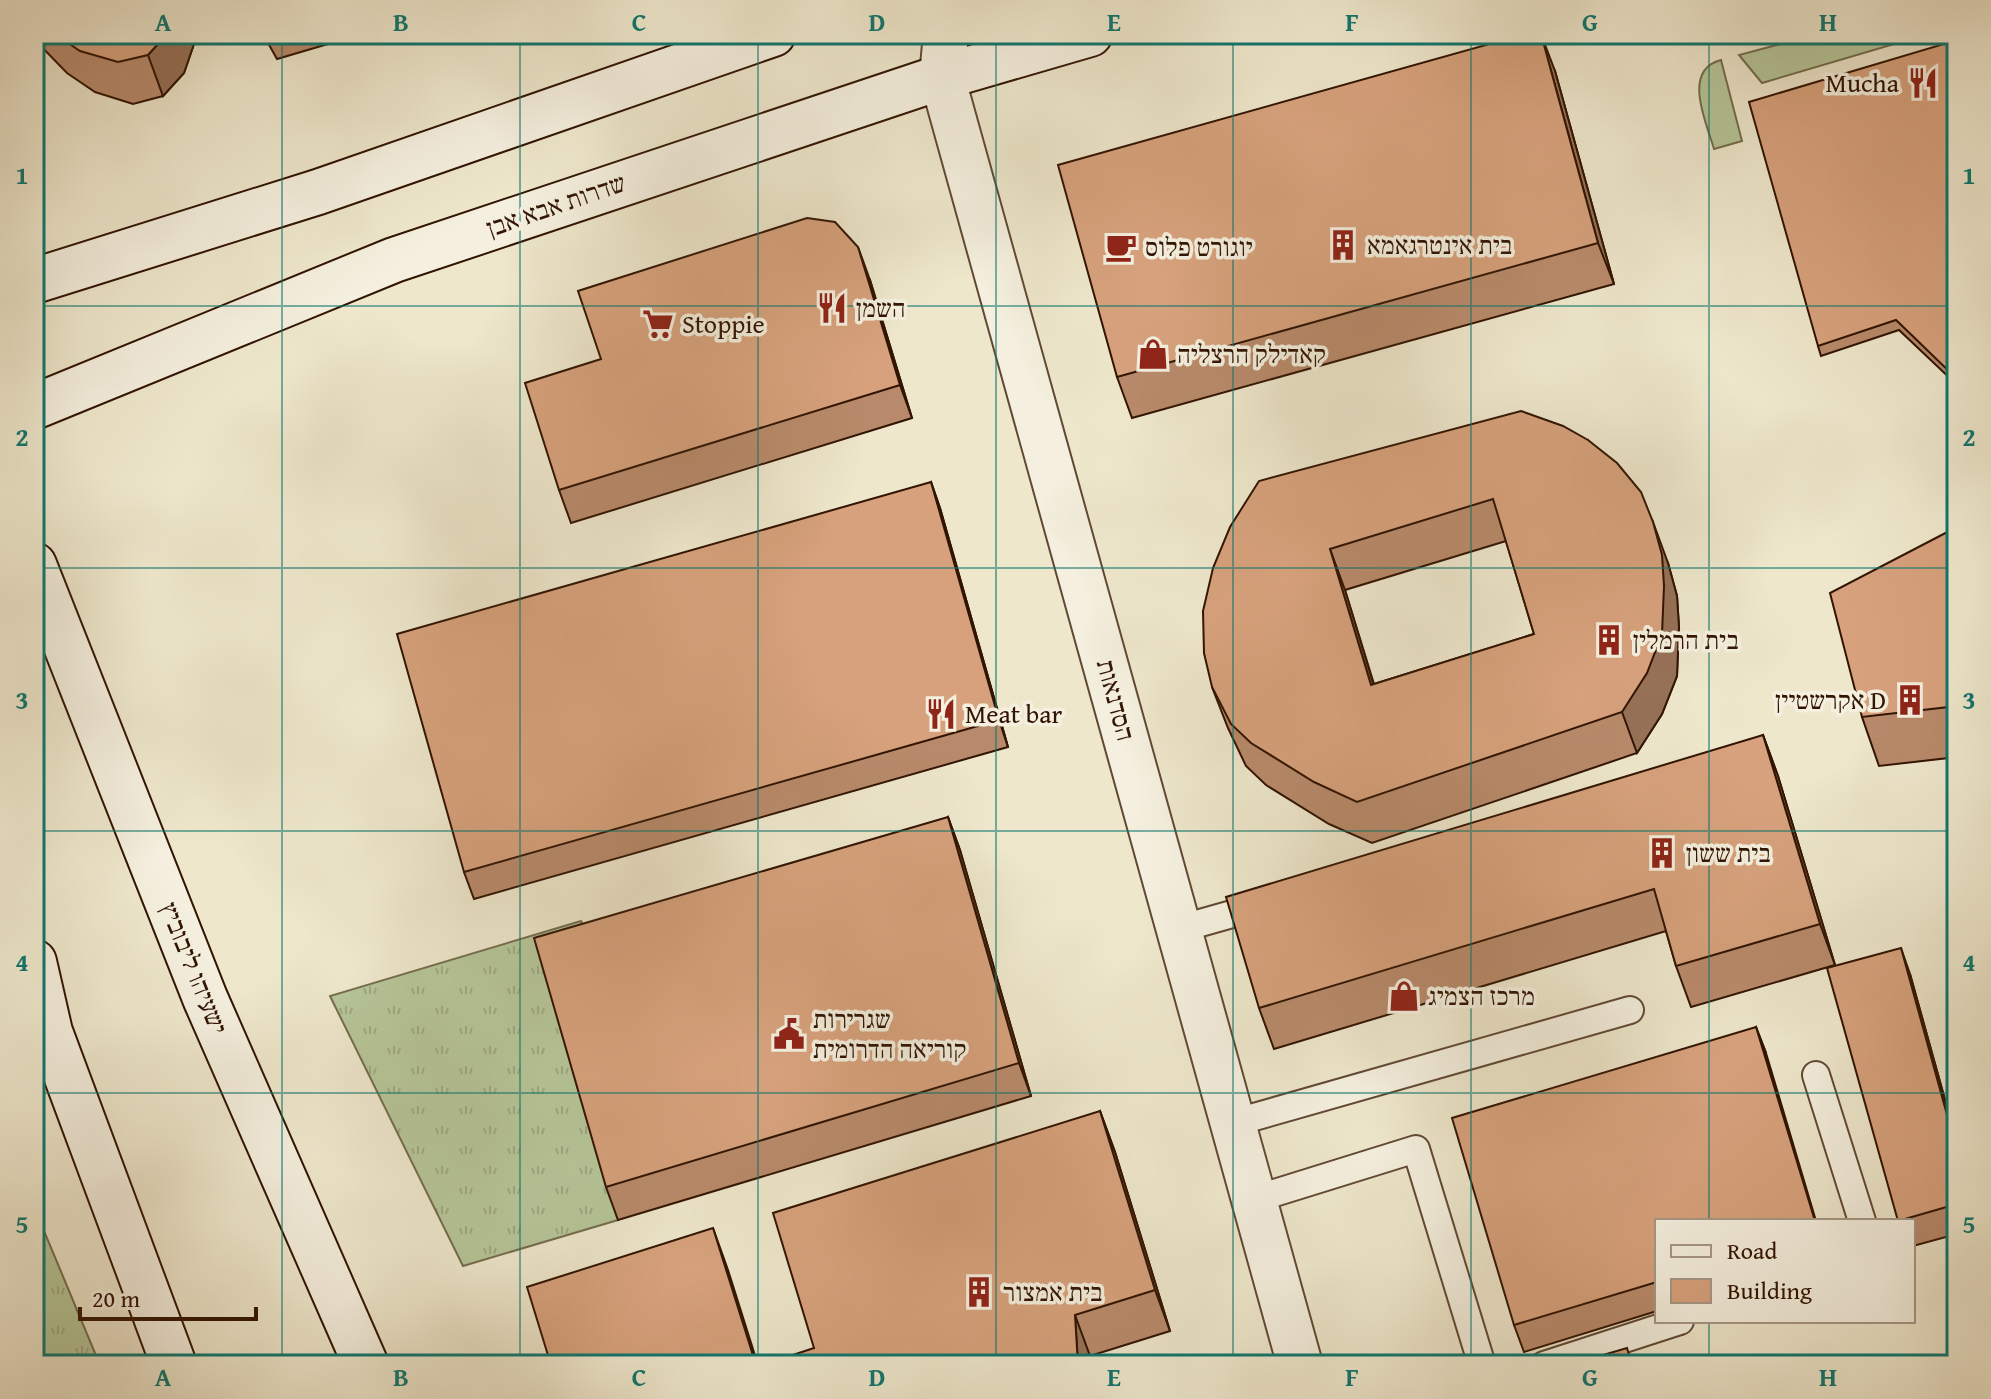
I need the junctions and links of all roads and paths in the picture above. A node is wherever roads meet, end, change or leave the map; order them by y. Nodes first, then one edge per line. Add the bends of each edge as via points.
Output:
1 (773, 34) edge
2 (946, 34) edge
3 (1090, 34) edge
4 (942, 77) junction
5 (34, 281) edge
6 (34, 407) edge
7 (34, 565) edge
8 (1281, 900) edge
9 (1179, 929) junction
10 (34, 962) edge
11 (1630, 1010) dead end
12 (1816, 1075) dead end
13 (1233, 1123) junction
14 (1255, 1199) junction
15 (1861, 1219) edge
16 (1674, 1323) edge
17 (174, 1365) edge
18 (366, 1365) edge
19 (1300, 1365) edge
20 (1482, 1365) edge
21 (1544, 1365) edge

1 - 5 main road via 318,192
2 - 4 main road, הסדנאות
3 - 4 main road, שדרות אבא אבן
4 - 6 main road, שדרות אבא אבן via 394,260
4 - 9 main road, הסדנאות
7 - 18 main road, ישעיהו ליבוביץ via 205,998
8 - 9 lane
9 - 13 main road, הסדנאות
10 - 17 main road via 50,1032
11 - 13 lane
12 - 15 lane
13 - 14 main road, הסדנאות
14 - 19 main road, הסדנאות
14 - 20 lane via 1416,1149
16 - 21 lane

